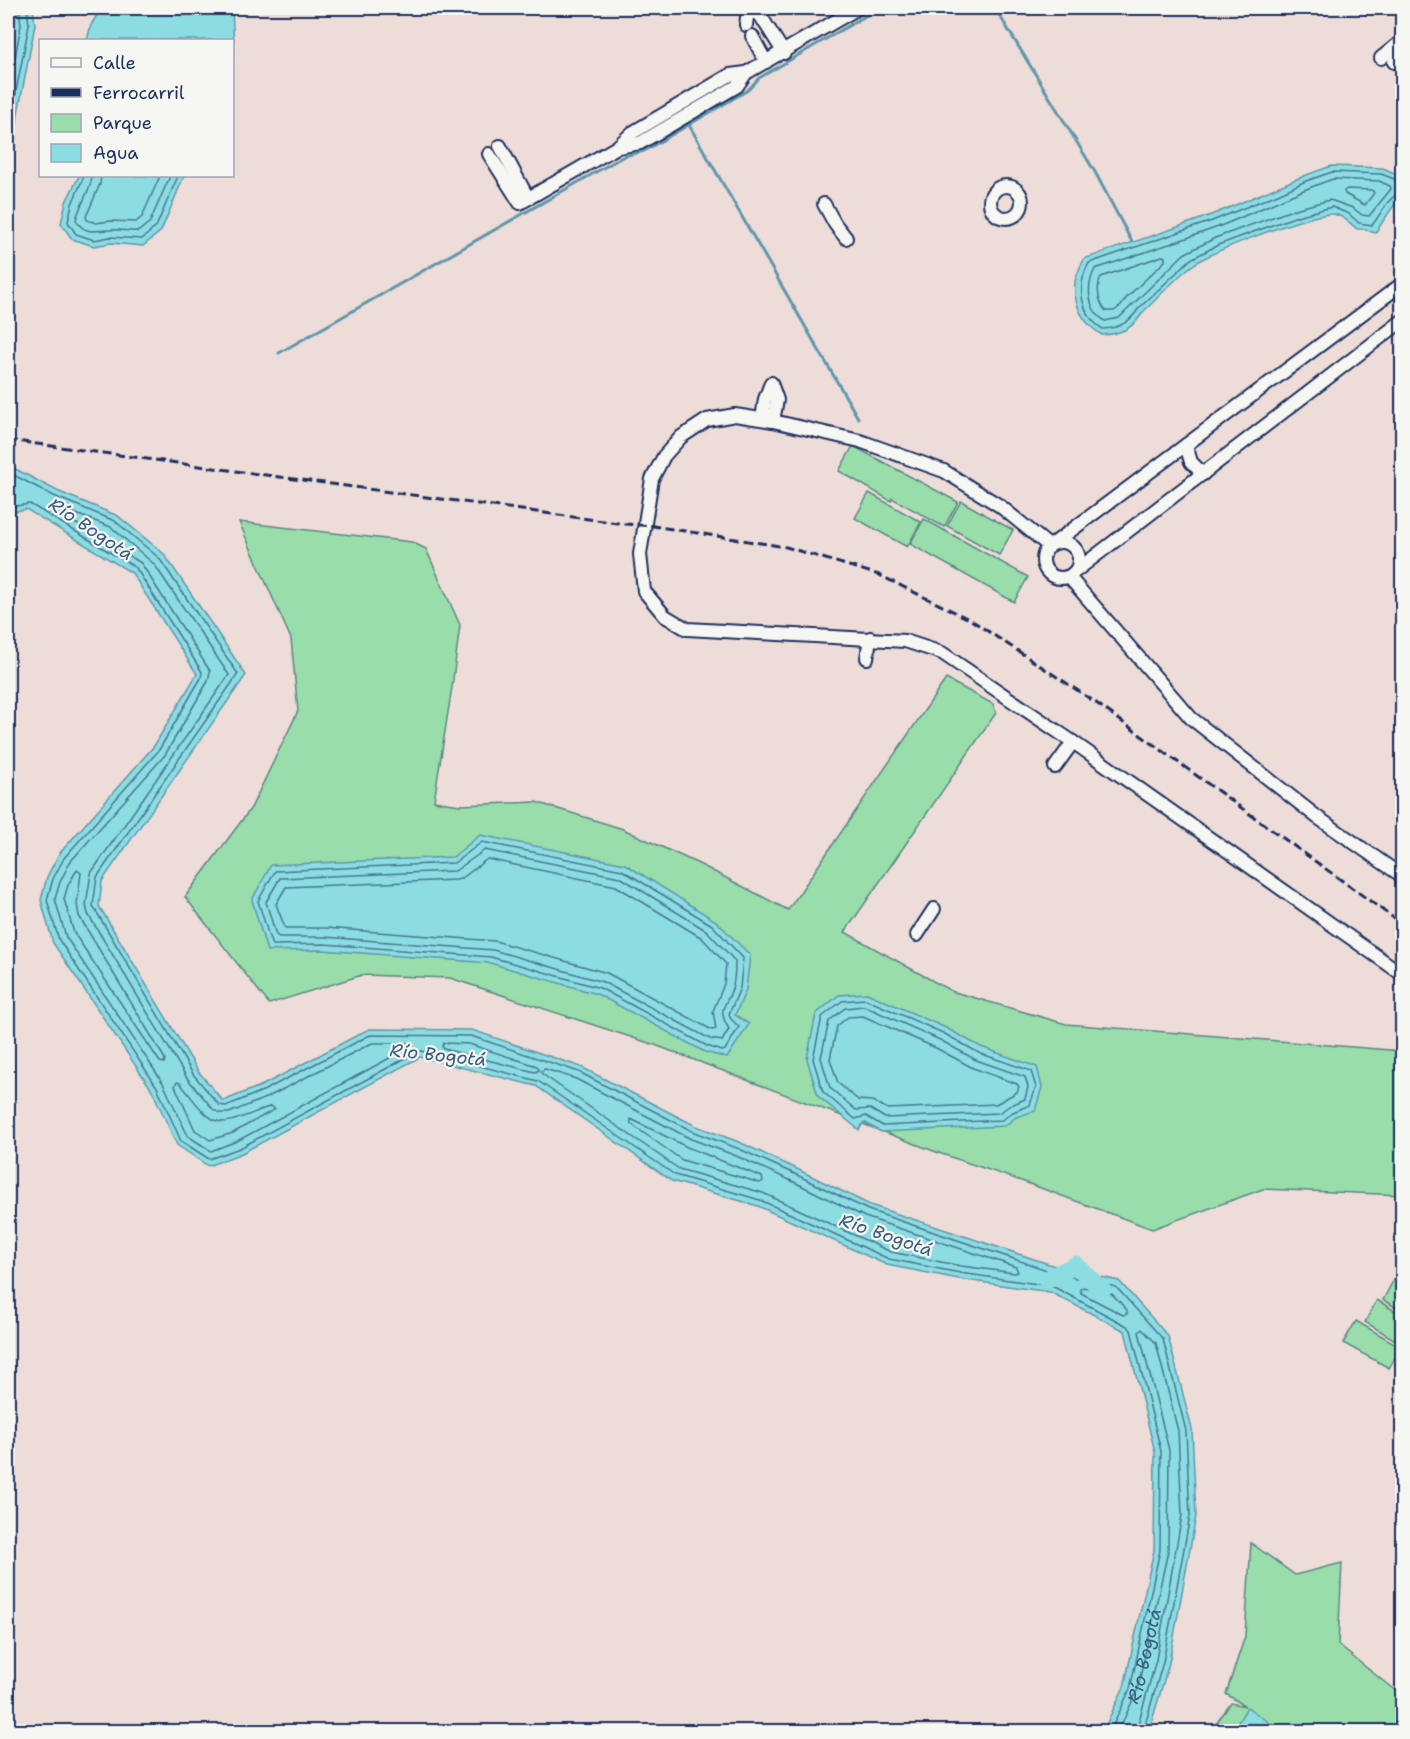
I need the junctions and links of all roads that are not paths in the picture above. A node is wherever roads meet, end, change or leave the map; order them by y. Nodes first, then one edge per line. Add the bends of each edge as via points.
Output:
1 (858, 8) edge
2 (1402, 41) edge
3 (784, 53) junction
4 (1381, 58) dead end
5 (766, 62) junction
6 (500, 146) dead end
7 (489, 154) dead end
8 (524, 200) junction
9 (824, 204) dead end
10 (846, 238) dead end
11 (1402, 284) edge
12 (1402, 321) edge
13 (1186, 445) junction
14 (1203, 474) junction
15 (1053, 544) junction
16 (1073, 573) junction
17 (870, 638) junction
18 (867, 658) dead end
19 (1073, 742) junction
20 (1055, 767) dead end
21 (1402, 876) edge
22 (934, 909) dead end
23 (917, 935) dead end
24 (1402, 974) edge

1 - 3 street
2 - 4 street
3 - 5 street
3 - 5 street via 760,15 748,10 749,31
5 - 8 street via 746,73 737,86 640,143 617,147
6 - 8 street
7 - 8 street
9 - 10 street
11 - 13 street
12 - 14 street
13 - 14 street via 1191,462
13 - 15 street
14 - 16 street
15 - 16 street via 1071,545 1076,550 1079,563
15 - 16 street via 1043,557 1045,570 1055,578
15 - 17 street via 944,471 860,441 735,415 707,420 681,437 664,456 652,479 640,554 644,591 665,616 687,629
16 - 21 street via 1191,718 1317,817
17 - 18 street
17 - 19 street via 905,641 942,653
19 - 20 street
19 - 24 street
22 - 23 street

